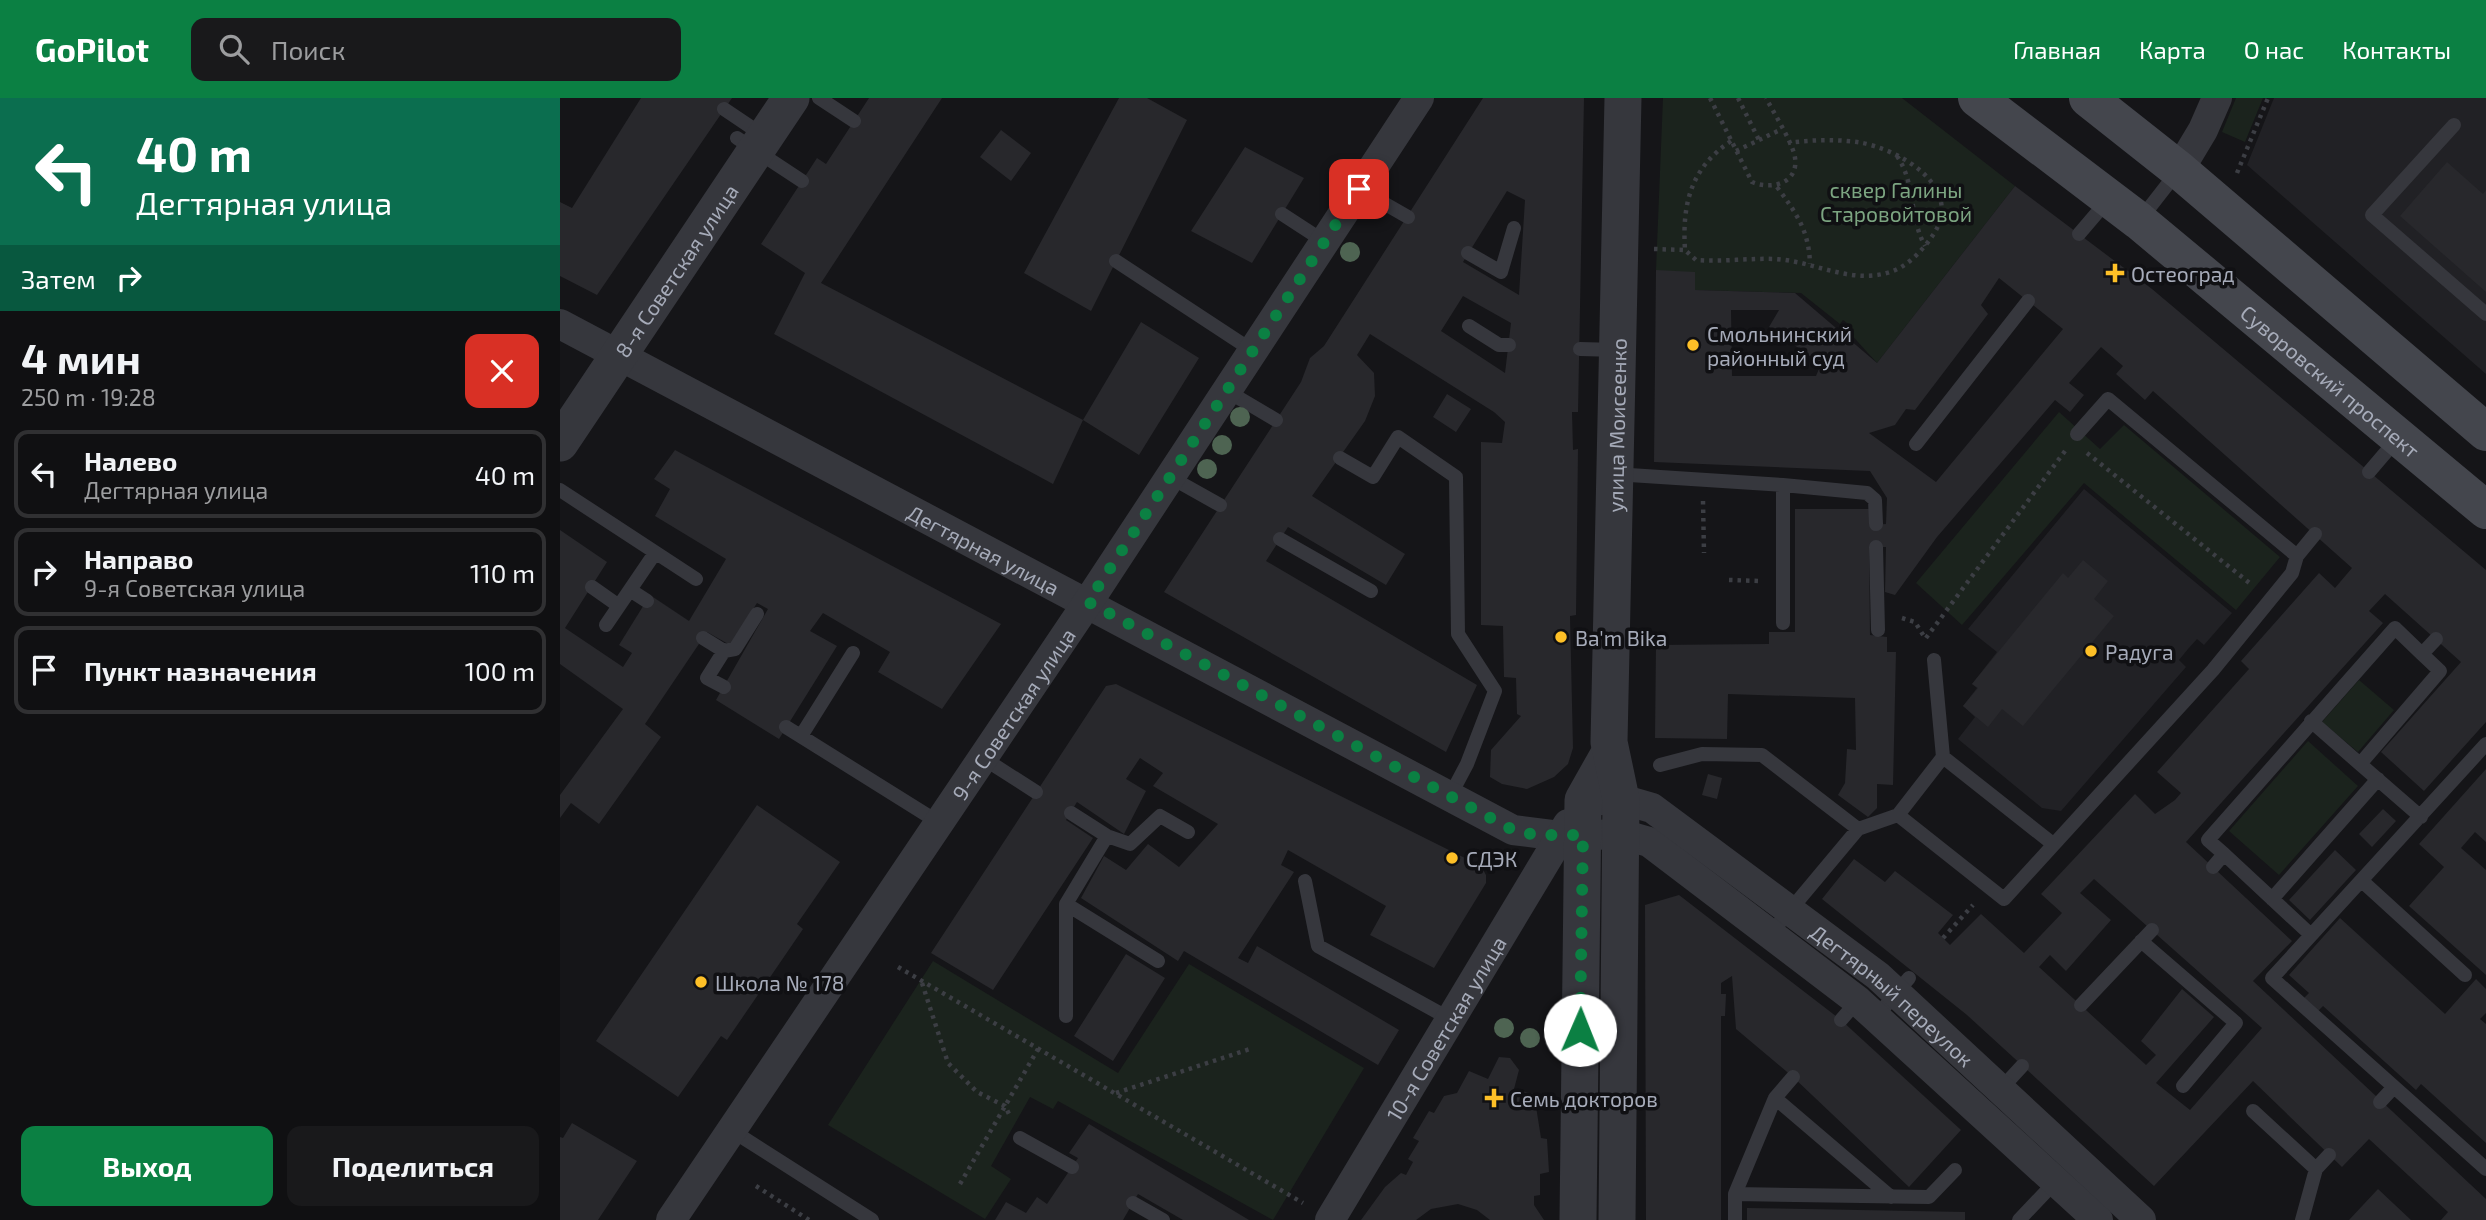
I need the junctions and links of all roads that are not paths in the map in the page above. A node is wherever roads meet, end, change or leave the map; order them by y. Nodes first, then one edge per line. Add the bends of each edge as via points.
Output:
1 (791, 98) edge
2 (819, 98) edge
3 (1419, 98) edge
4 (1623, 98) edge
5 (1977, 98) edge
6 (2088, 98) edge
7 (2217, 98) edge
8 (854, 121) dead end
9 (2454, 125) dead end
10 (749, 126) edge
11 (2179, 170) junction
12 (802, 181) dead end
13 (1359, 189) junction
14 (2109, 198) junction
15 (1282, 214) dead end
16 (1408, 217) dead end
17 (2139, 221) junction
18 (1514, 228) dead end
19 (2079, 234) dead end
20 (1325, 242) junction
21 (1468, 253) dead end
22 (1116, 261) dead end
23 (2028, 301) dead end
24 (2486, 314) edge
25 (560, 324) edge
26 (1469, 326) dead end
27 (1509, 345) dead end
28 (1580, 349) dead end
29 (609, 350) junction
30 (1617, 350) junction
31 (1253, 351) junction
32 (1227, 391) junction
33 (560, 402) edge
34 (1276, 420) dead end
35 (2486, 432) edge
36 (2400, 436) junction
37 (2075, 438) road end
38 (560, 443) edge
39 (1916, 444) dead end
40 (1339, 458) dead end
41 (2369, 472) dead end
42 (1613, 474) junction
43 (1170, 477) junction
44 (1783, 485) junction
45 (560, 490) edge
46 (1220, 505) dead end
47 (2486, 510) edge
48 (1876, 524) dead end
49 (2315, 534) dead end
50 (1280, 539) dead end
51 (1876, 547) dead end
52 (655, 552) junction
53 (2297, 556) junction
54 (696, 579) dead end
55 (592, 587) dead end
56 (630, 590) junction
57 (1371, 591) dead end
58 (647, 601) dead end
59 (1088, 602) junction
60 (619, 606) junction
61 (757, 614) dead end
62 (1783, 623) dead end
63 (606, 625) dead end
64 (1878, 630) dead end
65 (703, 638) dead end
66 (2436, 639) dead end
67 (724, 651) junction
68 (853, 653) dead end
69 (2423, 654) junction
70 (1934, 660) dead end
71 (723, 687) dead end
72 (2311, 721) junction
73 (786, 727) dead end
74 (801, 736) junction
75 (2486, 744) edge
76 (1609, 754) junction
77 (1943, 757) junction
78 (983, 758) junction
79 (2360, 764) junction
80 (1660, 765) dead end
81 (2378, 779) junction
82 (1036, 792) dead end
83 (1450, 796) junction
84 (1071, 813) dead end
85 (1898, 815) junction
86 (1621, 816) junction
87 (2421, 817) junction
88 (938, 822) junction
89 (1575, 824) junction
90 (1857, 829) junction
91 (1188, 832) dead end
92 (1107, 836) junction
93 (2053, 844) junction
94 (2224, 854) junction
95 (2213, 867) dead end
96 (1305, 881) dead end
97 (2362, 881) junction
98 (2272, 899) junction
99 (1066, 904) junction
100 (1790, 909) junction
101 (1771, 933) junction
102 (2311, 935) junction
103 (1158, 961) dead end
104 (2465, 975) dead end
105 (1894, 982) junction
106 (2081, 1004) dead end
107 (1858, 1012) junction
108 (1066, 1016) dead end
109 (1450, 1019) junction
110 (2022, 1066) dead end
111 (1793, 1077) dead end
112 (2183, 1086) dead end
113 (2393, 1088) junction
114 (2001, 1089) junction
115 (1775, 1098) junction
116 (2380, 1102) dead end
117 (1981, 1110) junction
118 (2253, 1111) dead end
119 (731, 1130) junction
120 (1020, 1138) road end
121 (2329, 1155) dead end
122 (1072, 1167) dead end
123 (2066, 1169) junction
124 (2316, 1169) junction
125 (2486, 1169) edge
126 (1955, 1170) dead end
127 (1735, 1194) junction
128 (1891, 1197) junction
129 (1133, 1203) dead end
130 (2134, 1218) edge
131 (671, 1220) edge
132 (872, 1220) edge
133 (1163, 1220) edge
134 (1331, 1220) edge
135 (1578, 1220) edge
136 (1617, 1220) edge
137 (1735, 1220) edge
138 (2019, 1220) edge
139 (2098, 1220) edge
140 (2302, 1220) edge

1 - 10 street, 8-я Советская улица
2 - 8 lane
3 - 13 street, 9-я Советская улица
4 - 30 street, улица Моисеенко
5 - 14 main road, Суворовский проспект
6 - 11 main road
7 - 11 street
9 - 24 lane via 2372,215
10 - 12 lane
10 - 29 street, 8-я Советская улица
11 - 17 lane
11 - 35 main road
13 - 16 lane
13 - 20 street, 9-я Советская улица
14 - 17 main road, Суворовский проспект
14 - 19 lane
15 - 20 lane
17 - 36 main road, Суворовский проспект
18 - 21 lane via 1501,272
20 - 31 street, 9-я Советская улица
22 - 31 lane
23 - 39 lane
25 - 29 street, Дегтярная улица
26 - 27 lane via 1499,345
28 - 30 lane
29 - 33 street, 8-я Советская улица
29 - 38 street, 8-я Советская улица
29 - 59 street, Дегтярная улица
30 - 42 street, улица Моисеенко
31 - 32 street, 9-я Советская улица
32 - 34 lane
32 - 43 street, 9-я Советская улица
36 - 41 lane
36 - 47 main road, Суворовский проспект
37 - 53 lane via 2108,399
40 - 83 lane via 1373,477 1398,438 1456,477 1458,634 1495,691
42 - 44 lane
42 - 76 street, улица Моисеенко
43 - 46 lane
43 - 59 street, 9-я Советская улица
44 - 48 lane via 1867,493 1875,500
44 - 62 lane
45 - 52 lane
49 - 53 lane
50 - 57 lane
51 - 64 lane
52 - 54 lane
52 - 56 lane
53 - 93 lane via 2292,573 2213,670
55 - 60 lane
56 - 58 lane
56 - 60 lane
59 - 78 street, 9-я Советская улица
59 - 83 street, Дегтярная улица
60 - 63 lane
61 - 67 lane via 735,649
65 - 67 lane
66 - 69 lane
67 - 71 lane via 707,678
68 - 74 lane
69 - 72 lane via 2395,628
69 - 79 lane via 2440,671
70 - 77 lane
72 - 79 lane
72 - 94 lane via 2208,840
73 - 74 lane
74 - 88 lane
75 - 87 lane
76 - 86 street, улица Моисеенко
76 - 89 street, улица Моисеенко
77 - 85 lane
77 - 93 lane
78 - 82 lane
78 - 88 street, 9-я Советская улица
79 - 81 lane
80 - 90 lane via 1702,754 1762,755
81 - 87 lane
81 - 98 lane
83 - 89 street, Дегтярная улица via 1513,830
84 - 92 lane
85 - 90 lane
85 - 93 lane via 2004,899
86 - 89 street, Дегтярная улица
86 - 100 street, Дегтярный переулок via 1652,808
86 - 101 street, Дегтярный переулок
86 - 136 street, улица Моисеенко
87 - 97 lane
88 - 119 street, 9-я Советская улица
89 - 109 street, 10-я Советская улица
89 - 135 street, улица Моисеенко
90 - 100 lane
91 - 92 lane via 1160,816 1130,844
92 - 99 lane
94 - 95 lane
94 - 98 lane
96 - 109 lane via 1318,946
97 - 102 lane
97 - 104 lane
98 - 102 lane
99 - 103 lane
99 - 108 lane
100 - 101 lane
100 - 105 street, Дегтярный переулок
101 - 107 street, Дегтярный переулок
102 - 113 lane via 2272,978
105 - 107 lane
105 - 107 lane
105 - 114 street, Дегтярный переулок
106 - 112 lane via 2146,936 2236,1023
107 - 117 street, Дегтярный переулок
109 - 134 street, 10-я Советская улица
110 - 114 lane
111 - 115 lane
113 - 116 lane
113 - 125 lane
114 - 117 lane
114 - 123 street, Дегтярный переулок
115 - 127 lane
115 - 128 lane
117 - 123 street, Дегтярный переулок
118 - 124 lane
119 - 131 street, 9-я Советская улица
119 - 132 lane
120 - 122 lane
121 - 124 lane
123 - 130 street, Дегтярный переулок
123 - 138 lane
123 - 139 street, Дегтярный переулок
124 - 140 lane
126 - 128 lane via 1929,1196
127 - 128 lane
127 - 137 lane
129 - 133 lane

